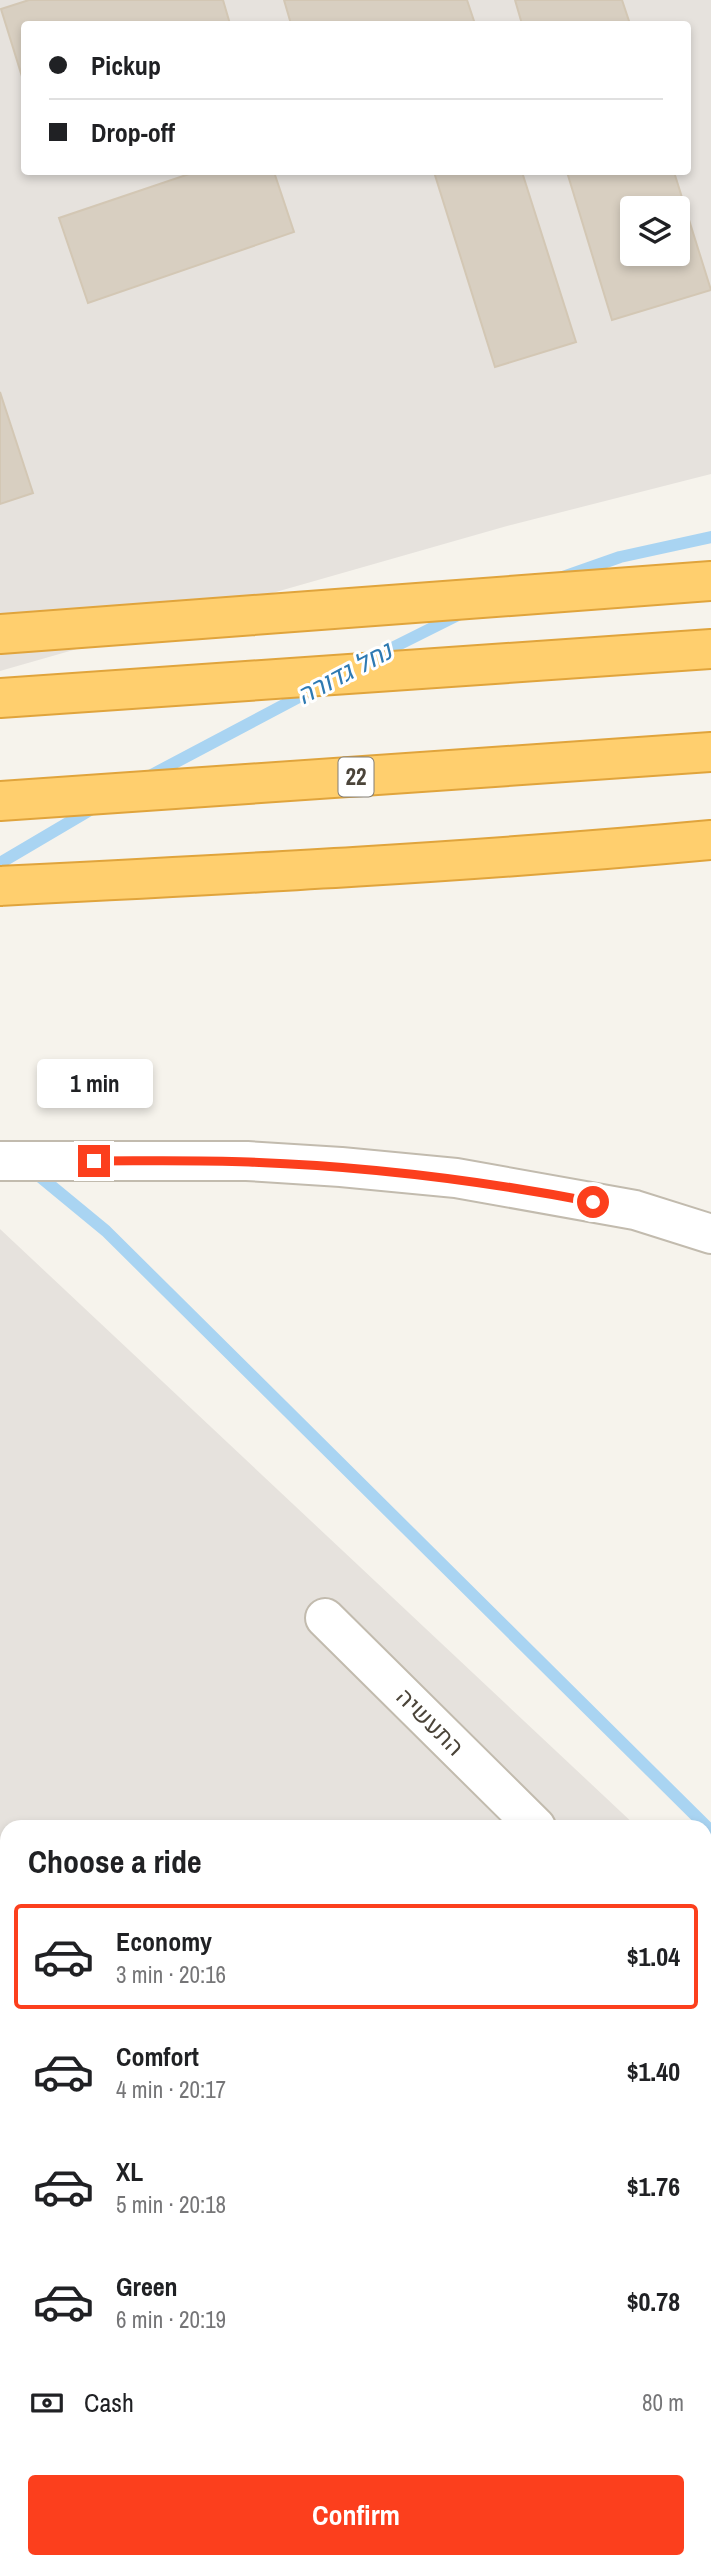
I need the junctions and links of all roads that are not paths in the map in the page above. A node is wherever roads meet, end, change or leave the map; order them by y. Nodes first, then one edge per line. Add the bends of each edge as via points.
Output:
1 (711, 581) edge
2 (0, 634) edge
3 (711, 649) edge
4 (0, 698) edge
5 (711, 752) edge
6 (0, 801) edge
7 (711, 840) edge
8 (0, 886) edge
9 (0, 1161) edge
10 (711, 1234) edge
11 (325, 1618) dead end
12 (529, 1820) edge

1 - 2 highway
3 - 4 highway
5 - 6 highway, 22
7 - 8 highway via 572,853
9 - 10 street via 247,1161 456,1178 635,1210
11 - 12 street, התעשיה

